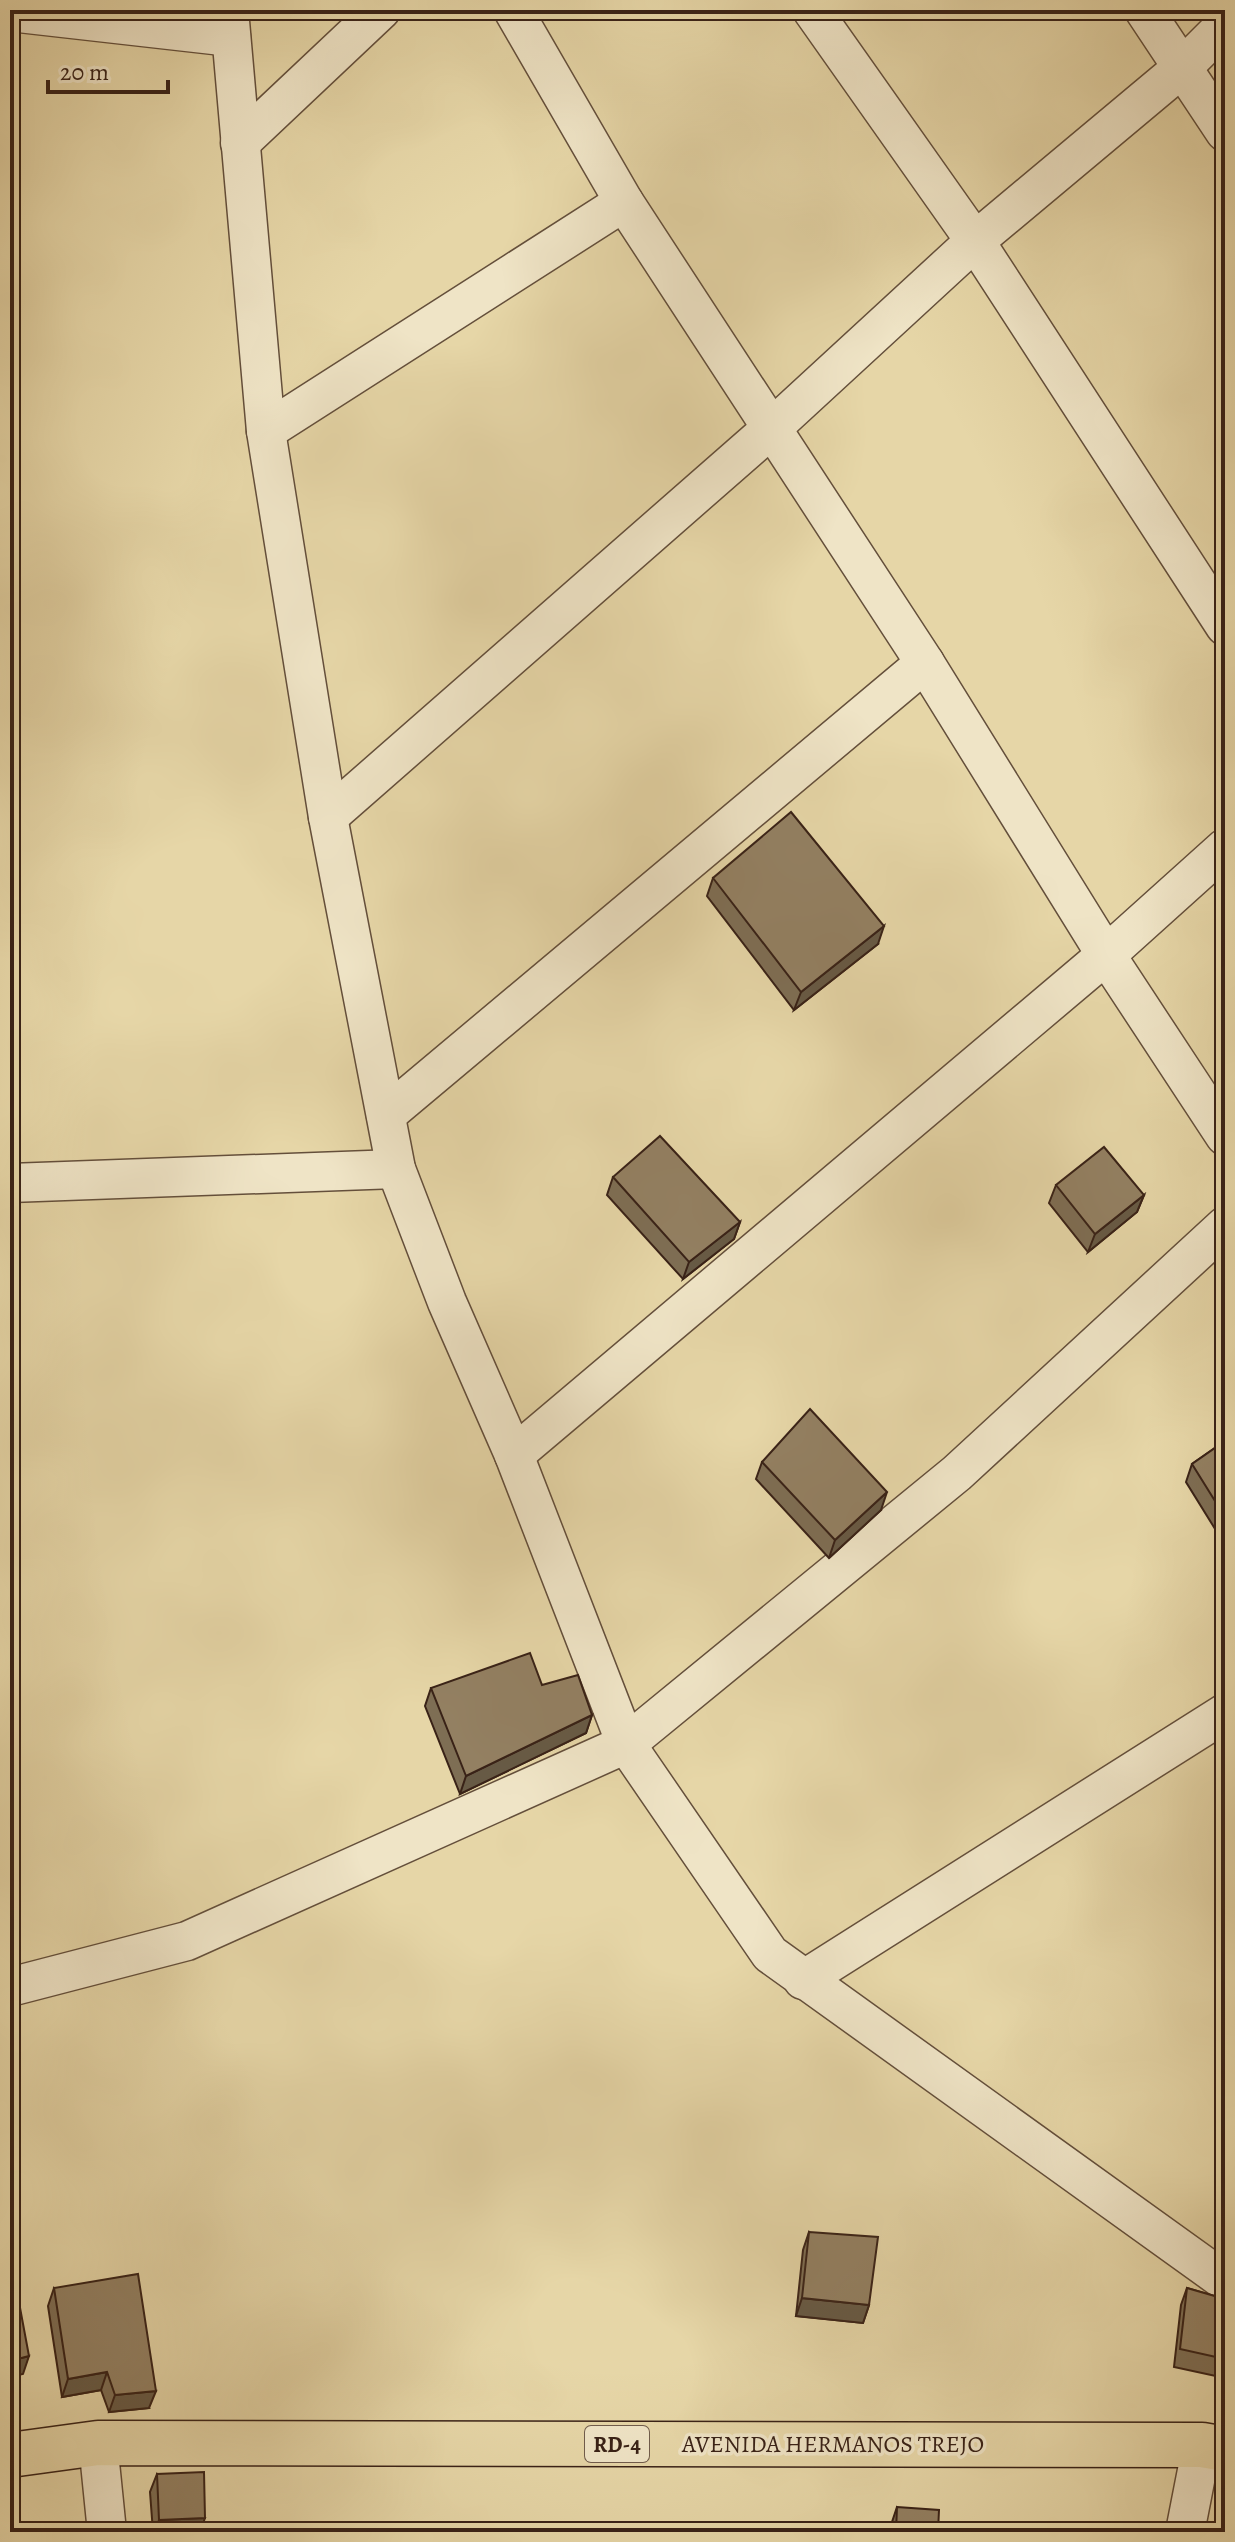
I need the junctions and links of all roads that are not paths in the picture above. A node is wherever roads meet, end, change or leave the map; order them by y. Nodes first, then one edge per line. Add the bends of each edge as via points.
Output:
1 (381, 10) edge
2 (513, 10) edge
3 (812, 10) edge
4 (1144, 10) edge
5 (10, 12) edge
6 (230, 24) edge
7 (1225, 25) edge
8 (1183, 67) junction
9 (1225, 132) edge
10 (240, 143) junction
11 (624, 202) junction
12 (975, 241) junction
13 (773, 427) junction
14 (266, 431) junction
15 (1225, 626) edge
16 (925, 663) junction
17 (328, 817) junction
18 (1225, 848) edge
19 (1106, 955) junction
20 (386, 1115) junction
21 (1225, 1136) edge
22 (396, 1169) junction
23 (10, 1183) edge
24 (1225, 1226) edge
25 (514, 1455) junction
26 (1225, 1713) edge
27 (626, 1744) junction
28 (803, 1980) junction
29 (10, 1987) edge
30 (1225, 2281) edge
31 (98, 2443) junction
32 (1214, 2447) edge
33 (10, 2455) edge
34 (107, 2532) edge
35 (1185, 2532) edge

1 - 10 street
2 - 11 street
3 - 12 street
4 - 8 street
5 - 6 street
6 - 10 street
7 - 8 street
8 - 9 street
8 - 12 street
10 - 14 street
11 - 13 street
11 - 14 street
12 - 13 street
12 - 15 street
13 - 16 street
13 - 17 street
14 - 17 street
16 - 19 street
16 - 20 street
17 - 20 street
18 - 19 street
19 - 21 street
19 - 25 street
20 - 22 street
22 - 23 street
22 - 25 street
24 - 27 street via 957,1473
25 - 27 street
26 - 28 street
27 - 28 street via 770,1954
27 - 29 street via 187,1941
28 - 30 street
31 - 32 main road, AVENIDA HERMANOS TREJO / RD-4
31 - 33 main road, AVENIDA HERMANOS TREJO / RD-4
31 - 34 street
32 - 35 street

